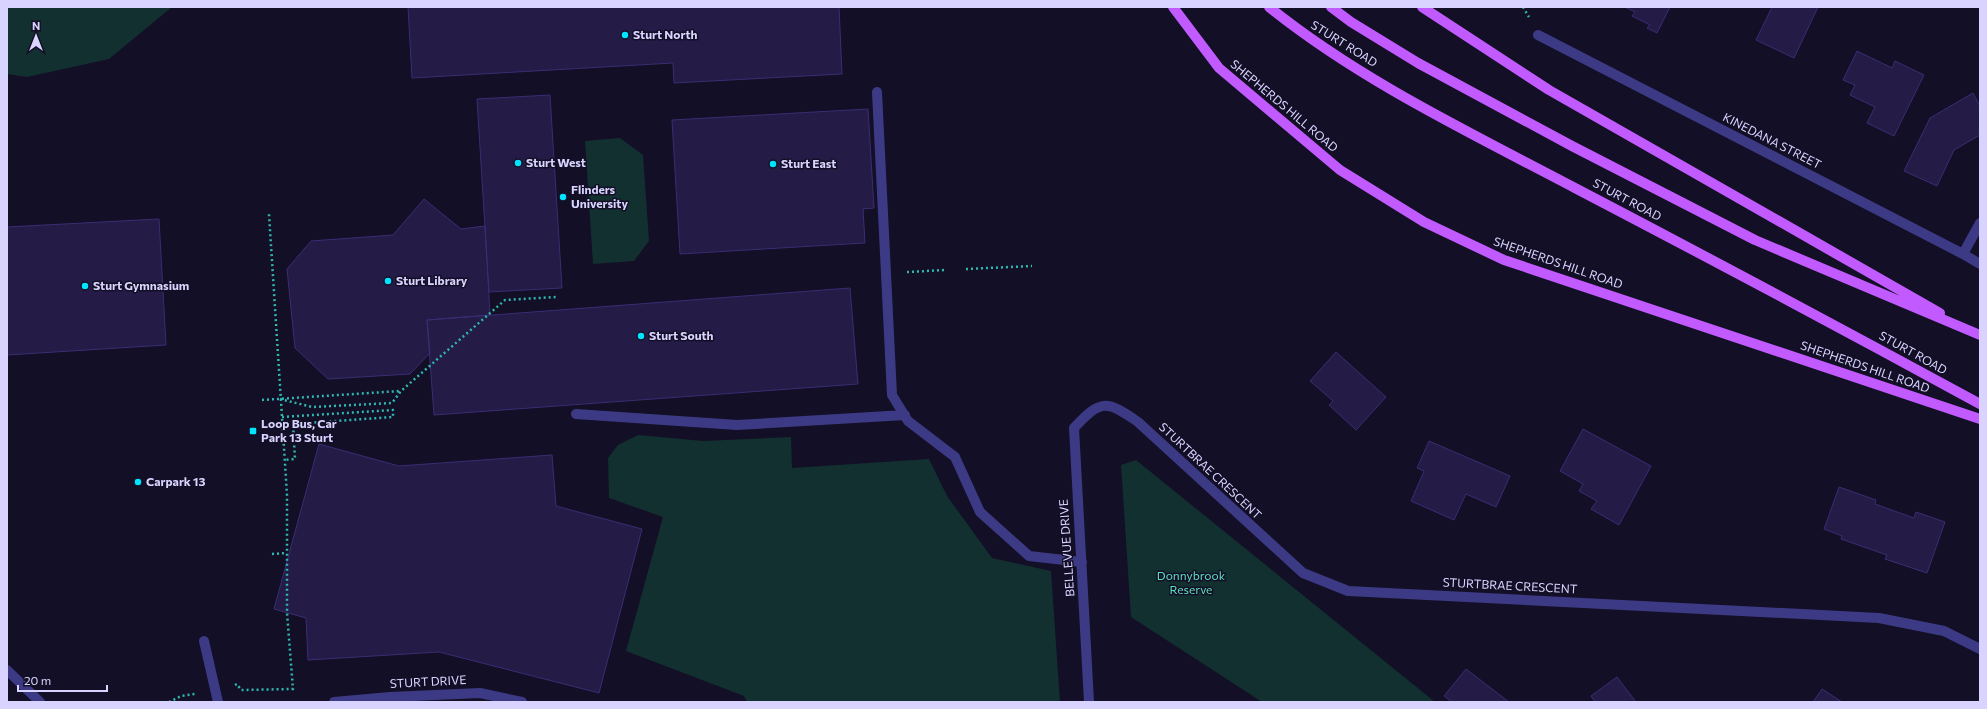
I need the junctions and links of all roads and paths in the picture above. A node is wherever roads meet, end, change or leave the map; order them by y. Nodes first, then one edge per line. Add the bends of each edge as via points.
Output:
1 (1173, 7) edge
2 (1269, 7) edge
3 (1331, 7) edge
4 (1422, 7) edge
5 (1538, 36) dead end
6 (877, 92) dead end
7 (269, 214) dead end
8 (1980, 223) edge
9 (1963, 254) junction
10 (1980, 264) edge
11 (1032, 266) dead end
12 (946, 270) dead end
13 (966, 270) dead end
14 (902, 272) dead end
15 (556, 297) dead end
16 (1980, 335) edge
17 (401, 391) junction
18 (280, 399) junction
19 (262, 400) dead end
20 (1980, 404) edge
21 (1100, 405) joint
22 (576, 414) dead end
23 (905, 415) junction
24 (282, 417) junction
25 (1980, 419) edge
26 (284, 460) junction
27 (287, 553) junction
28 (272, 554) dead end
29 (1082, 562) junction
30 (204, 641) dead end
31 (1980, 649) edge
32 (7, 670) edge
33 (215, 691) junction
34 (40, 702) edge
35 (169, 702) edge
36 (218, 702) edge
37 (334, 702) edge
38 (522, 702) edge
39 (1089, 702) edge

1 - 25 main road, SHEPHERDS HILL ROAD via 1219,68 1340,170 1424,222 1504,260
2 - 20 main road, STURT ROAD via 1306,36 1422,107
3 - 16 main road, STURT ROAD via 1425,67 1755,240
4 - 16 main road via 1549,90
5 - 9 street, KINEDANA STREET
6 - 23 street via 892,395
7 - 18 path
8 - 9 street
9 - 10 street, KINEDANA STREET
11 - 13 path
12 - 14 path
15 - 17 path via 505,300
17 - 18 path
17 - 18 path via 392,403 312,407
18 - 19 path
18 - 24 path
21 - 29 street, BELLEVUE DRIVE via 1089,412 1074,428
21 - 31 street, STURTBRAE CRESCENT via 1118,408 1138,422 1303,573 1348,591 1879,618 1944,631
22 - 23 street via 737,425
23 - 29 street via 908,421 954,457 980,512 1029,556
24 - 26 path
24 - 26 path via 393,410 393,417 293,424 295,459
26 - 27 path
27 - 28 path
27 - 33 path via 287,613 293,689 241,690 237,684
29 - 39 street, BELLEVUE DRIVE
30 - 33 street
32 - 34 street
33 - 35 path via 181,696
33 - 36 street
37 - 38 street, STURT DRIVE via 480,693

